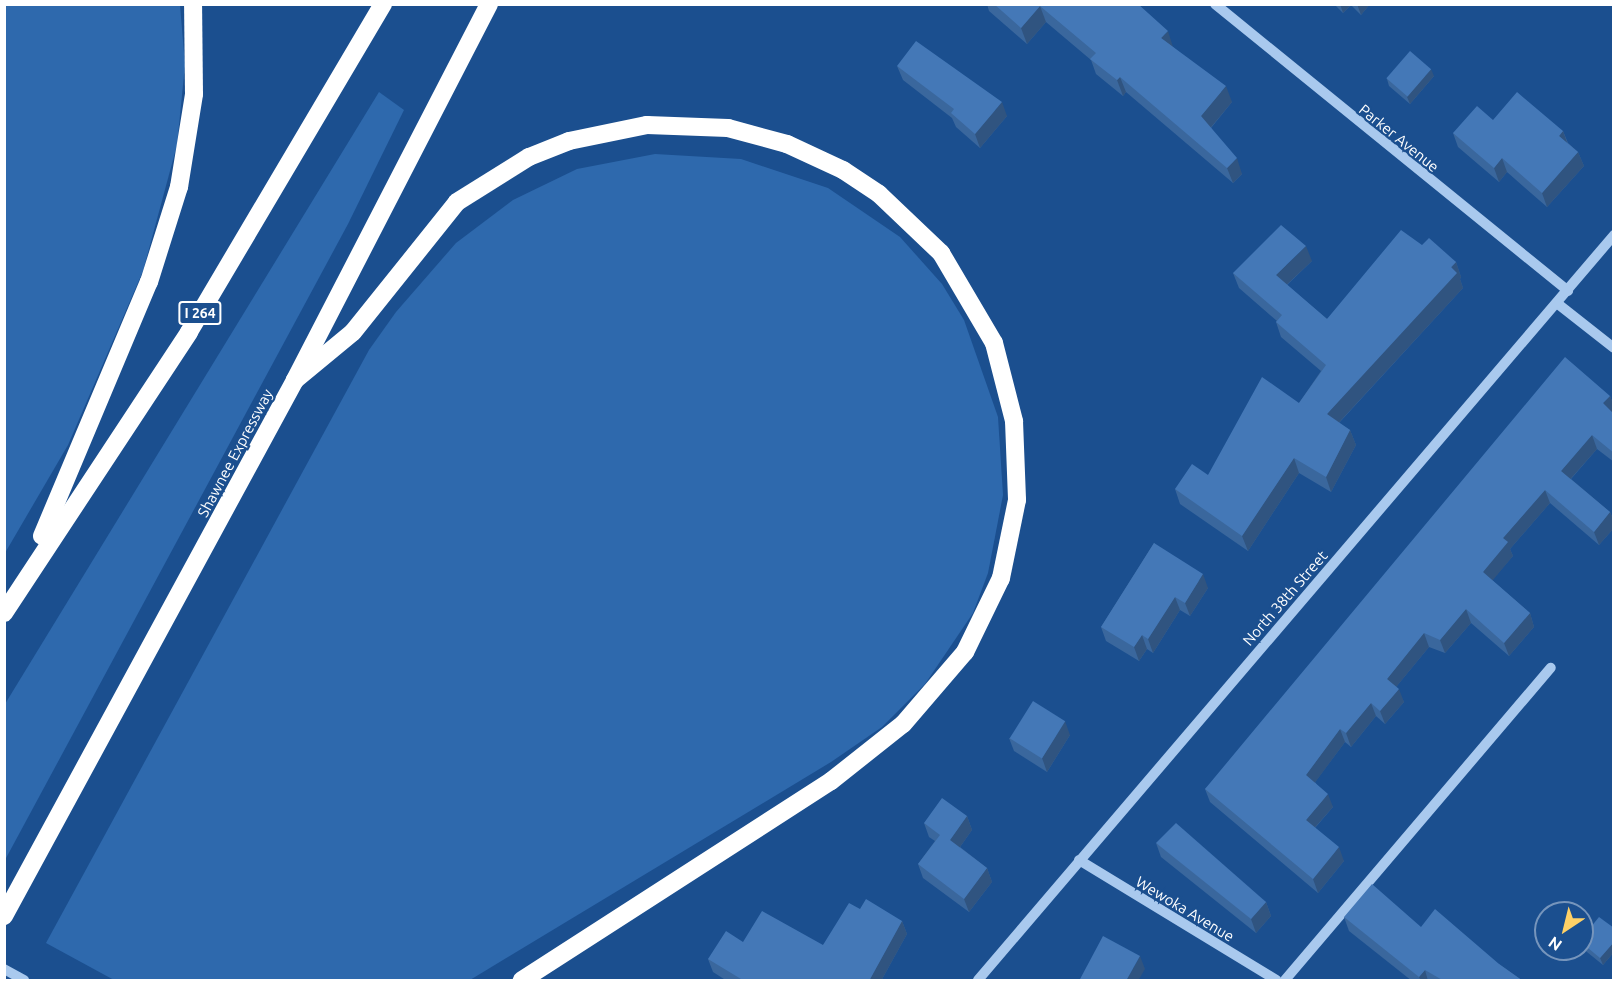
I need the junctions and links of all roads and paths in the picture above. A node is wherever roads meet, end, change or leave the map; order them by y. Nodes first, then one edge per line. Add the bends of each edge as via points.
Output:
1 (192, 4) edge
2 (383, 4) edge
3 (489, 4) edge
4 (1215, 4) edge
5 (1614, 235) edge
6 (1568, 291) junction
7 (1558, 304) junction
8 (1614, 348) edge
9 (295, 380) junction
10 (26, 575) junction
11 (4, 613) edge
12 (1551, 668) dead end
13 (1079, 860) junction
14 (4, 916) edge
15 (4, 969) edge
16 (24, 981) edge
17 (522, 981) edge
18 (978, 981) edge
19 (1276, 981) edge
20 (1285, 981) edge

1 - 10 highway via 194,94 179,187 149,282
2 - 10 highway, I 264 via 189,332
3 - 9 highway, Shawnee Expressway
4 - 6 street, Parker Avenue
5 - 6 street, North 38th Street
6 - 7 street, North 38th Street
7 - 8 street
7 - 13 street, North 38th Street
9 - 14 highway, Shawnee Expressway
9 - 17 highway via 353,332 457,202 529,157 588,136 647,125 728,128 787,144 843,170 879,194 941,253 994,344 1014,421 1017,500 1001,578 965,652 903,724 831,780
10 - 11 highway, I 264
12 - 20 street
13 - 18 street, North 38th Street
13 - 19 street, Wewoka Avenue
15 - 16 street

